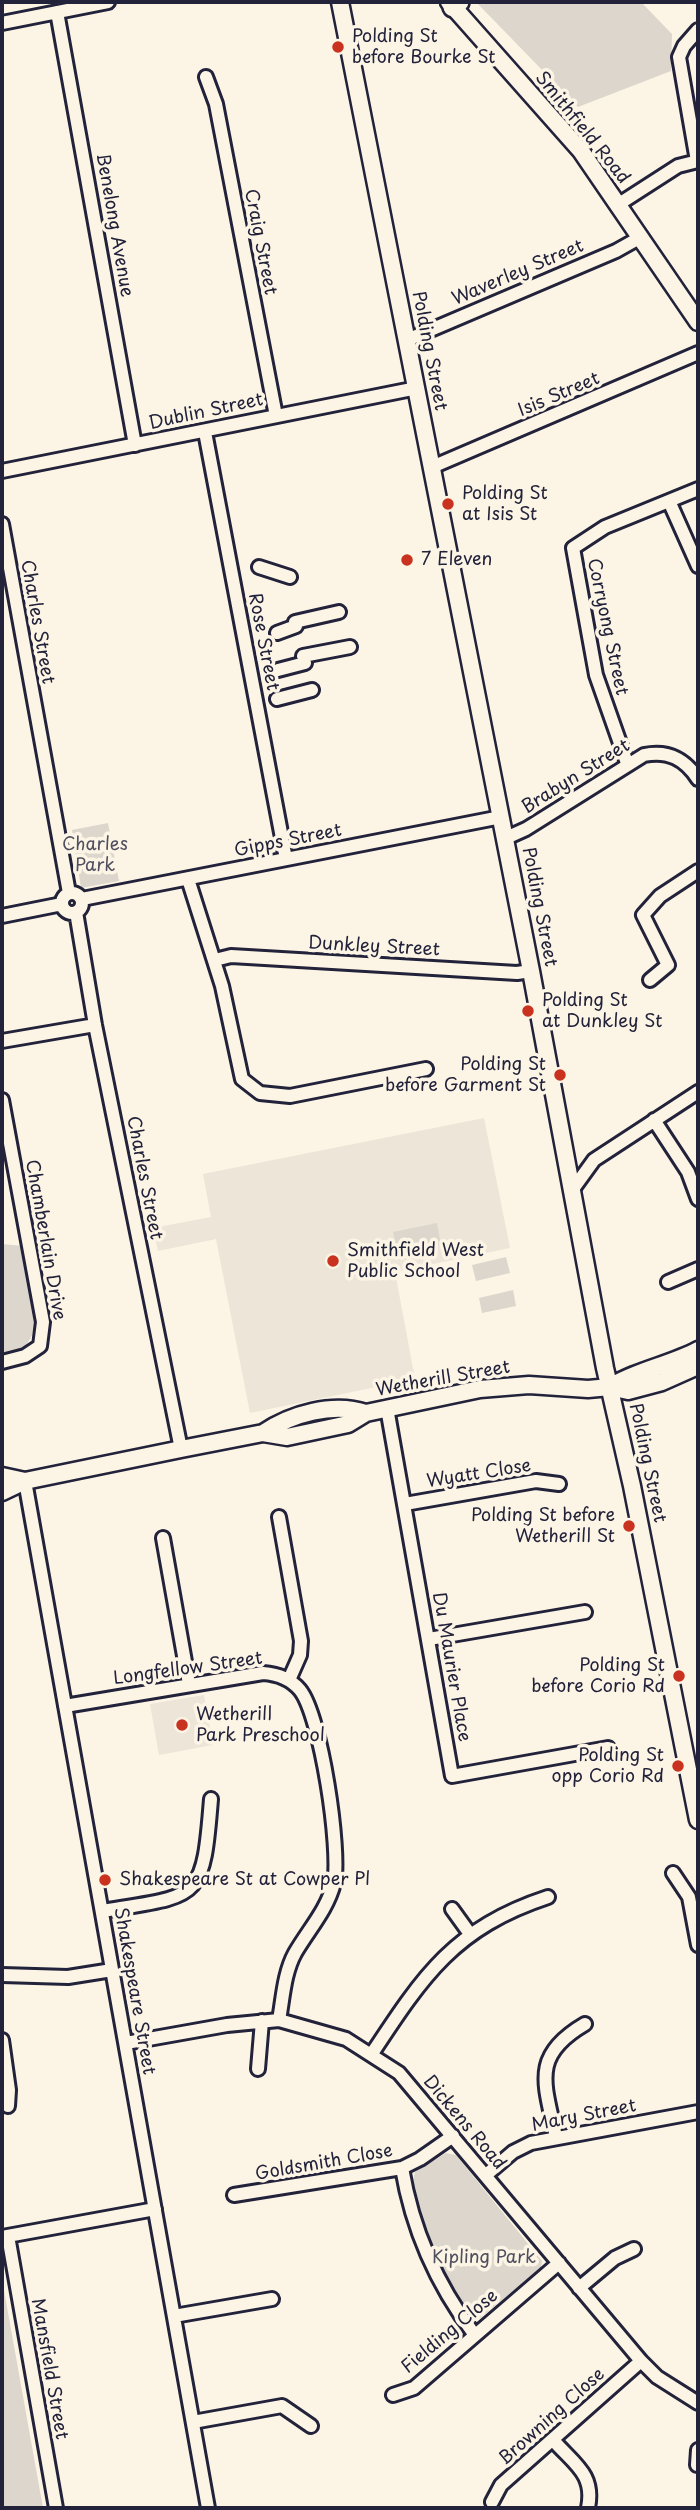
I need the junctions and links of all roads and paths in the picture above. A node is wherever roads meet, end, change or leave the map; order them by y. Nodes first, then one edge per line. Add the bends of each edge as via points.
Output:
1 (108, 2) edge
2 (340, 2) edge
3 (454, 3) edge
4 (57, 12) junction
5 (2, 23) edge
6 (698, 30) edge
7 (206, 76) dead end
8 (697, 161) edge
9 (619, 204) junction
10 (641, 237) junction
11 (698, 322) edge
12 (407, 340) junction
13 (698, 353) edge
14 (416, 388) junction
15 (276, 416) junction
16 (205, 432) junction
17 (135, 445) junction
18 (432, 467) junction
19 (2, 473) edge
20 (698, 489) edge
21 (669, 501) junction
22 (2, 524) edge
23 (698, 566) edge
24 (258, 567) dead end
25 (290, 577) dead end
26 (339, 612) dead end
27 (278, 632) dead end
28 (350, 647) dead end
29 (278, 670) dead end
30 (312, 690) dead end
31 (277, 699) dead end
32 (627, 763) junction
33 (698, 779) edge
34 (501, 817) junction
35 (506, 838) junction
36 (286, 859) junction
37 (698, 871) edge
38 (188, 878) junction
39 (65, 898) junction
40 (82, 899) junction
41 (76, 912) junction
42 (2, 916) edge
43 (215, 960) junction
44 (531, 971) junction
45 (650, 980) dead end
46 (95, 1026) junction
47 (2, 1041) edge
48 (426, 1069) dead end
49 (698, 1092) edge
50 (2, 1100) edge
51 (654, 1120) junction
52 (566, 1151) junction
53 (594, 1160) junction
54 (573, 1189) junction
55 (698, 1199) edge
56 (698, 1269) edge
57 (668, 1282) dead end
58 (698, 1350) edge
59 (2, 1362) edge
60 (698, 1366) edge
61 (610, 1387) junction
62 (387, 1408) junction
63 (181, 1449) junction
64 (2, 1476) edge
65 (26, 1481) junction
66 (559, 1484) dead end
67 (2, 1492) edge
68 (405, 1504) junction
69 (279, 1517) dead end
70 (163, 1538) dead end
71 (585, 1612) dead end
72 (429, 1639) junction
73 (289, 1680) junction
74 (189, 1684) junction
75 (65, 1706) junction
76 (608, 1748) dead end
77 (211, 1799) dead end
78 (698, 1820) edge
79 (673, 1873) dead end
80 (548, 1897) dead end
81 (452, 1909) dead end
82 (102, 1911) junction
83 (470, 1934) junction
84 (698, 1945) edge
85 (112, 1970) junction
86 (2, 1980) edge
87 (279, 2020) junction
88 (261, 2021) junction
89 (585, 2024) dead end
90 (2, 2040) edge
91 (126, 2043) junction
92 (371, 2054) junction
93 (258, 2069) dead end
94 (8, 2106) dead end
95 (698, 2112) edge
96 (453, 2136) junction
97 (556, 2137) junction
98 (402, 2168) junction
99 (486, 2175) junction
100 (234, 2195) dead end
101 (155, 2209) junction
102 (5, 2236) edge
103 (634, 2249) dead end
104 (559, 2263) junction
105 (579, 2288) junction
106 (272, 2299) dead end
107 (174, 2316) junction
108 (474, 2334) junction
109 (640, 2361) junction
110 (393, 2395) dead end
111 (698, 2403) edge
112 (193, 2422) junction
113 (311, 2426) dead end
114 (553, 2440) junction
115 (698, 2450) edge
116 (698, 2465) edge
117 (492, 2502) dead end
118 (56, 2508) edge
119 (208, 2508) edge
120 (588, 2508) edge

1 - 4 street
2 - 12 main road, Polding Street
3 - 9 main road, Smithfield Road via 581,151
4 - 5 street
4 - 17 street, Benelong Avenue
6 - 8 street via 680,57
7 - 15 street, Craig Street via 216,104
8 - 9 street via 678,166
9 - 10 main road, Smithfield Road
10 - 11 main road, Smithfield Road
10 - 12 street, Waverley Street
12 - 14 main road, Polding Street
13 - 18 street, Isis Street
14 - 15 street, Dublin Street
14 - 18 main road, Polding Street
15 - 16 street, Dublin Street
16 - 17 street, Dublin Street
16 - 36 street, Rose Street
17 - 19 street, Dublin Street
18 - 34 main road, Polding Street
20 - 21 street, Corryong Street
21 - 23 street
21 - 32 street, Corryong Street via 605,527 573,548 596,675
22 - 39 street, Charles Street
24 - 25 street
26 - 27 street
28 - 29 street
30 - 31 street
32 - 33 street, Brabyn Street via 656,752 674,756 689,765
32 - 35 street, Brabyn Street
34 - 35 main road, Polding Street
34 - 36 street, Gipps Street
35 - 44 main road, Polding Street
36 - 38 street, Gipps Street
37 - 45 street via 660,896 643,915 668,965
38 - 40 street, Gipps Street
38 - 43 street
39 - 40 street via 75,893
39 - 41 street via 67,912
39 - 42 street
40 - 41 street
41 - 46 street, Charles Street
43 - 44 street, Dunkley Street via 231,956
43 - 48 street via 238,1069 242,1079 260,1093 290,1096
44 - 52 main road, Polding Street
46 - 47 street
46 - 63 street, Charles Street
49 - 51 street
50 - 59 street, Chamberlain Drive via 43,1322 40,1346
51 - 53 street
51 - 55 street via 688,1172
52 - 53 street via 576,1159
52 - 54 main road, Polding Street
53 - 54 street
54 - 61 main road, Polding Street
56 - 57 street
58 - 61 main road
60 - 61 main road, Wetherill Street via 632,1390
61 - 62 main road, Wetherill Street via 503,1386
61 - 78 main road, Polding Street
62 - 63 main road, Wetherill Street via 366,1413 348,1407 296,1416 263,1433
62 - 68 street, Du Maurier Place
63 - 65 main road, Wetherill Street
64 - 65 main road, Wetherill Street
65 - 67 main road, Wetherill Street
65 - 75 street, Shakespeare Street
66 - 68 street, Wyatt Close via 536,1481
68 - 72 street, Du Maurier Place
69 - 73 street via 301,1641
70 - 74 street
71 - 72 street
72 - 76 street, Du Maurier Place via 452,1776
73 - 74 street, Longfellow Street via 263,1673
73 - 87 street via 309,1704 315,1721 337,1856 325,1908 294,1955
74 - 75 street, Longfellow Street
75 - 82 street, Shakespeare Street
77 - 82 street via 206,1860 200,1878 188,1891 172,1899
79 - 84 street via 689,1897
80 - 83 street via 517,1907
81 - 83 street
82 - 85 street, Shakespeare Street
83 - 92 street via 432,1967
85 - 86 street via 68,1978
85 - 91 street, Shakespeare Street
87 - 88 street, Dickens Road
87 - 92 street, Dickens Road via 346,2039
88 - 91 street, Dickens Road
88 - 93 street
89 - 97 street via 563,2037 547,2061 545,2086
90 - 94 street
91 - 101 street, Shakespeare Street
92 - 96 street, Dickens Road via 399,2073
95 - 97 street, Mary Street
96 - 98 street, Goldsmith Close
96 - 99 street, Dickens Road
97 - 99 street, Mary Street via 513,2152
98 - 100 street, Goldsmith Close
98 - 108 street via 432,2265
99 - 104 street, Dickens Road
101 - 102 street
101 - 107 street, Shakespeare Street
102 - 118 street, Mansfield Street
103 - 105 street via 615,2258
104 - 105 street, Dickens Road
104 - 108 street, Fielding Close
105 - 109 street, Dickens Road
106 - 107 street
107 - 112 street, Shakespeare Street
108 - 110 street, Fielding Close via 414,2388
109 - 111 street, Dickens Road via 657,2378
109 - 114 street, Browning Close
112 - 113 street via 282,2406
112 - 119 street, Shakespeare Street
114 - 117 street, Browning Close via 501,2485
114 - 120 street via 587,2478 592,2491
115 - 116 street

